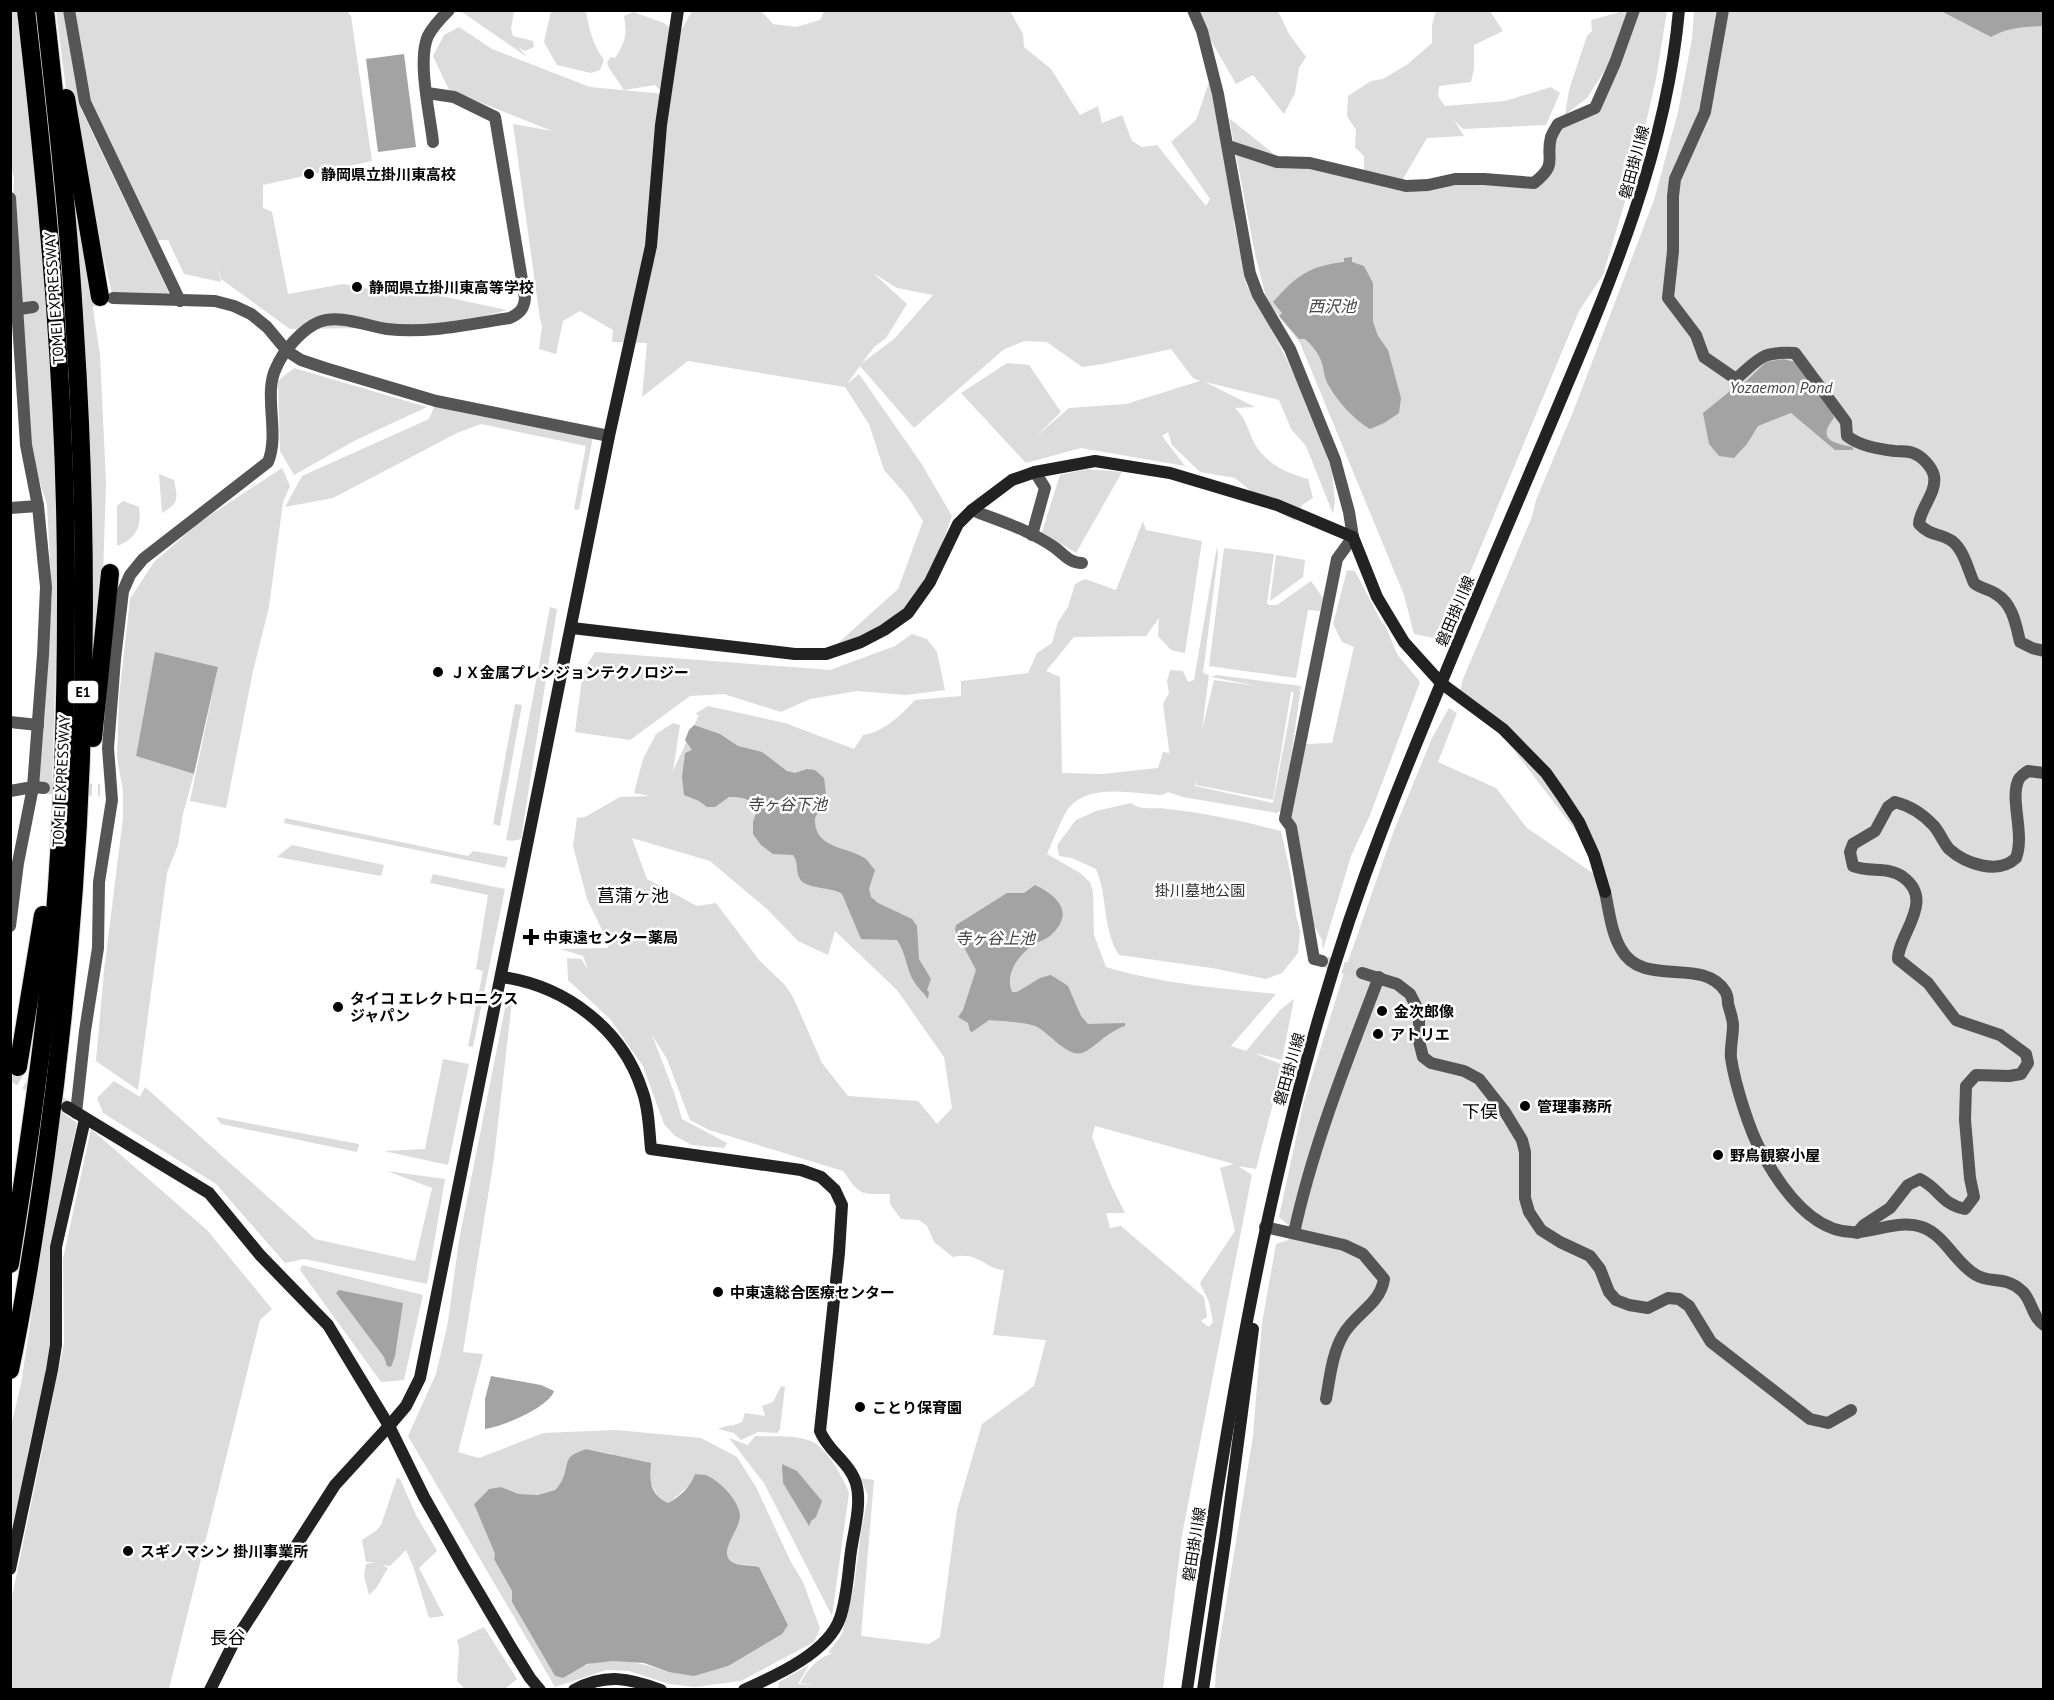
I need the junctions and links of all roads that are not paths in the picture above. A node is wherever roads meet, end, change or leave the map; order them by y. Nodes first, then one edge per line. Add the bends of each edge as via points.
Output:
1 (26, 10) edge
2 (45, 10) edge
3 (51, 10) edge
4 (69, 10) edge
5 (449, 10) edge
6 (678, 10) edge
7 (1193, 10) edge
8 (1634, 10) edge
9 (1679, 10) edge
10 (1723, 10) edge
11 (427, 93) junction
12 (433, 142) dead end
13 (1228, 146) junction
14 (10, 198) edge
15 (106, 298) joint
16 (180, 301) junction
17 (33, 307) tunnel mouth
18 (14, 309) edge
19 (287, 351) junction
20 (609, 436) junction
21 (1035, 472) junction
22 (38, 506) junction
23 (10, 508) edge
24 (972, 510) junction
25 (1032, 535) junction
26 (1353, 537) junction
27 (1082, 563) dead end
28 (110, 573) dead end
29 (572, 628) junction
30 (2043, 651) edge
31 (1441, 683) junction
32 (10, 722) edge
33 (38, 724) junction
34 (2043, 773) edge
35 (38, 788) junction
36 (10, 791) edge
37 (61, 797) junction
38 (73, 913) junction
39 (10, 926) edge
40 (1322, 961) dead end
41 (1362, 973) tunnel mouth
42 (502, 976) junction
43 (1379, 977) junction
44 (18, 1067) dead end
45 (76, 1113) junction
46 (1265, 1227) junction
47 (1294, 1233) junction
48 (1857, 1233) junction
49 (10, 1264) edge
50 (2043, 1325) edge
51 (10, 1370) edge
52 (1326, 1399) dead end
53 (1851, 1410) dead end
54 (389, 1426) junction
55 (1209, 1538) junction
56 (10, 1569) edge
57 (210, 1689) edge
58 (540, 1689) edge
59 (574, 1689) edge
60 (661, 1689) edge
61 (744, 1689) edge
62 (1180, 1689) edge
63 (1187, 1689) edge
64 (1204, 1689) edge

1 - 37 highway, TOMEI EXPRESSWAY / E1 via 48,203 61,397 66,601
2 - 38 highway, TOMEI EXPRESSWAY / E1 via 75,332 81,459 84,652
3 - 15 highway
4 - 16 street via 85,102
5 - 11 street via 428,35 424,47
6 - 20 street via 661,125 651,246
7 - 13 street via 1202,31
8 - 13 street via 1595,108 1558,124 1551,137 1551,160 1545,174 1534,183 1455,179 1406,186 1310,163 1277,162
9 - 31 street, 磐田掛川線 via 1675,52 1658,135 1633,220
10 - 30 street via 1705,112 1675,179 1674,251 1668,298 1696,335 1704,357 1736,379 1760,358 1775,352 1795,353 1846,422 1847,436 1882,449 1912,452 1924,460 1934,476 1933,491 1920,513 1919,524 1926,532 1951,541 1959,549 1974,583 2005,602 2015,619 2020,642
11 - 12 street
11 - 19 street via 454,97 495,117 524,307 510,318 433,330 321,321 306,329
13 - 26 street via 1250,274 1258,296 1290,349 1335,460
14 - 18 street
15 - 16 street
16 - 19 street via 215,301 234,306 267,327
17 - 18 street
18 - 22 street via 26,445
19 - 20 street via 301,360 436,401
19 - 45 street via 272,379 273,451 268,462 143,559 123,591 108,748 106,790 112,800 99,882 98,948
20 - 29 street
21 - 24 street via 1012,480
21 - 25 street via 1045,488
21 - 26 street via 1095,461 1170,472 1278,505
22 - 23 street
22 - 33 street via 46,587
24 - 25 street
24 - 29 street via 958,524 930,582 908,613 861,642 826,654 795,654
25 - 27 street via 1073,563
26 - 31 street via 1392,623
26 - 40 street via 1337,559 1286,819 1291,826 1314,959
28 - 38 highway via 83,851
29 - 42 street
31 - 46 street, 磐田掛川線 via 1380,834 1335,966 1298,1088
31 - 48 street via 1503,729 1546,773 1579,822 1594,855 1621,950 1647,970 1709,977 1726,991 1733,1023 1731,1056 1761,1152 1811,1218 1835,1229
32 - 33 street
33 - 35 street
34 - 48 street via 2028,771 2018,779 2020,847 2016,858 2001,867 1960,858 1947,847 1934,826 1911,806 1895,802 1875,831 1853,844 1853,866 1864,871 1886,870 1904,877 1915,891 1913,923 1898,950 1898,959 1928,983 1956,1020 2000,1035 2026,1054 2028,1063 2020,1074 1976,1075 1966,1086 1965,1120 1974,1197 1965,1209 1943,1200 1931,1184 1920,1179 1908,1185 1890,1209
35 - 36 street
35 - 39 street via 18,863
37 - 44 highway
37 - 49 highway, TOMEI EXPRESSWAY / E1 via 47,998
38 - 51 highway, TOMEI EXPRESSWAY / E1 via 50,1122
41 - 43 street
42 - 54 street via 420,1378 406,1406
42 - 61 street via 552,990 603,1026 626,1056 642,1088 651,1149 801,1170 821,1177 835,1190 842,1205 820,1431 824,1442 855,1481 858,1495 841,1618 822,1646
43 - 47 street via 1311,1166
43 - 53 street via 1410,994 1419,1012 1423,1057 1479,1079 1499,1104 1522,1140 1529,1212 1541,1230 1590,1256 1616,1300 1648,1308 1668,1298 1679,1299 1689,1306 1711,1342 1810,1419 1828,1423
45 - 54 street via 208,1193 260,1255 328,1325
45 - 56 street via 56,1247 56,1345
46 - 47 street
46 - 55 street, 磐田掛川線
46 - 64 street, 磐田掛川線
47 - 52 street via 1344,1245 1363,1254 1384,1279 1375,1302 1358,1315 1340,1340
48 - 50 street via 1900,1225 1921,1227 1936,1235 1977,1277 2007,1281 2023,1292
54 - 57 street via 335,1485 233,1644
54 - 58 street via 463,1566
55 - 62 street
55 - 63 street, 磐田掛川線
59 - 60 street via 604,1678 626,1679

